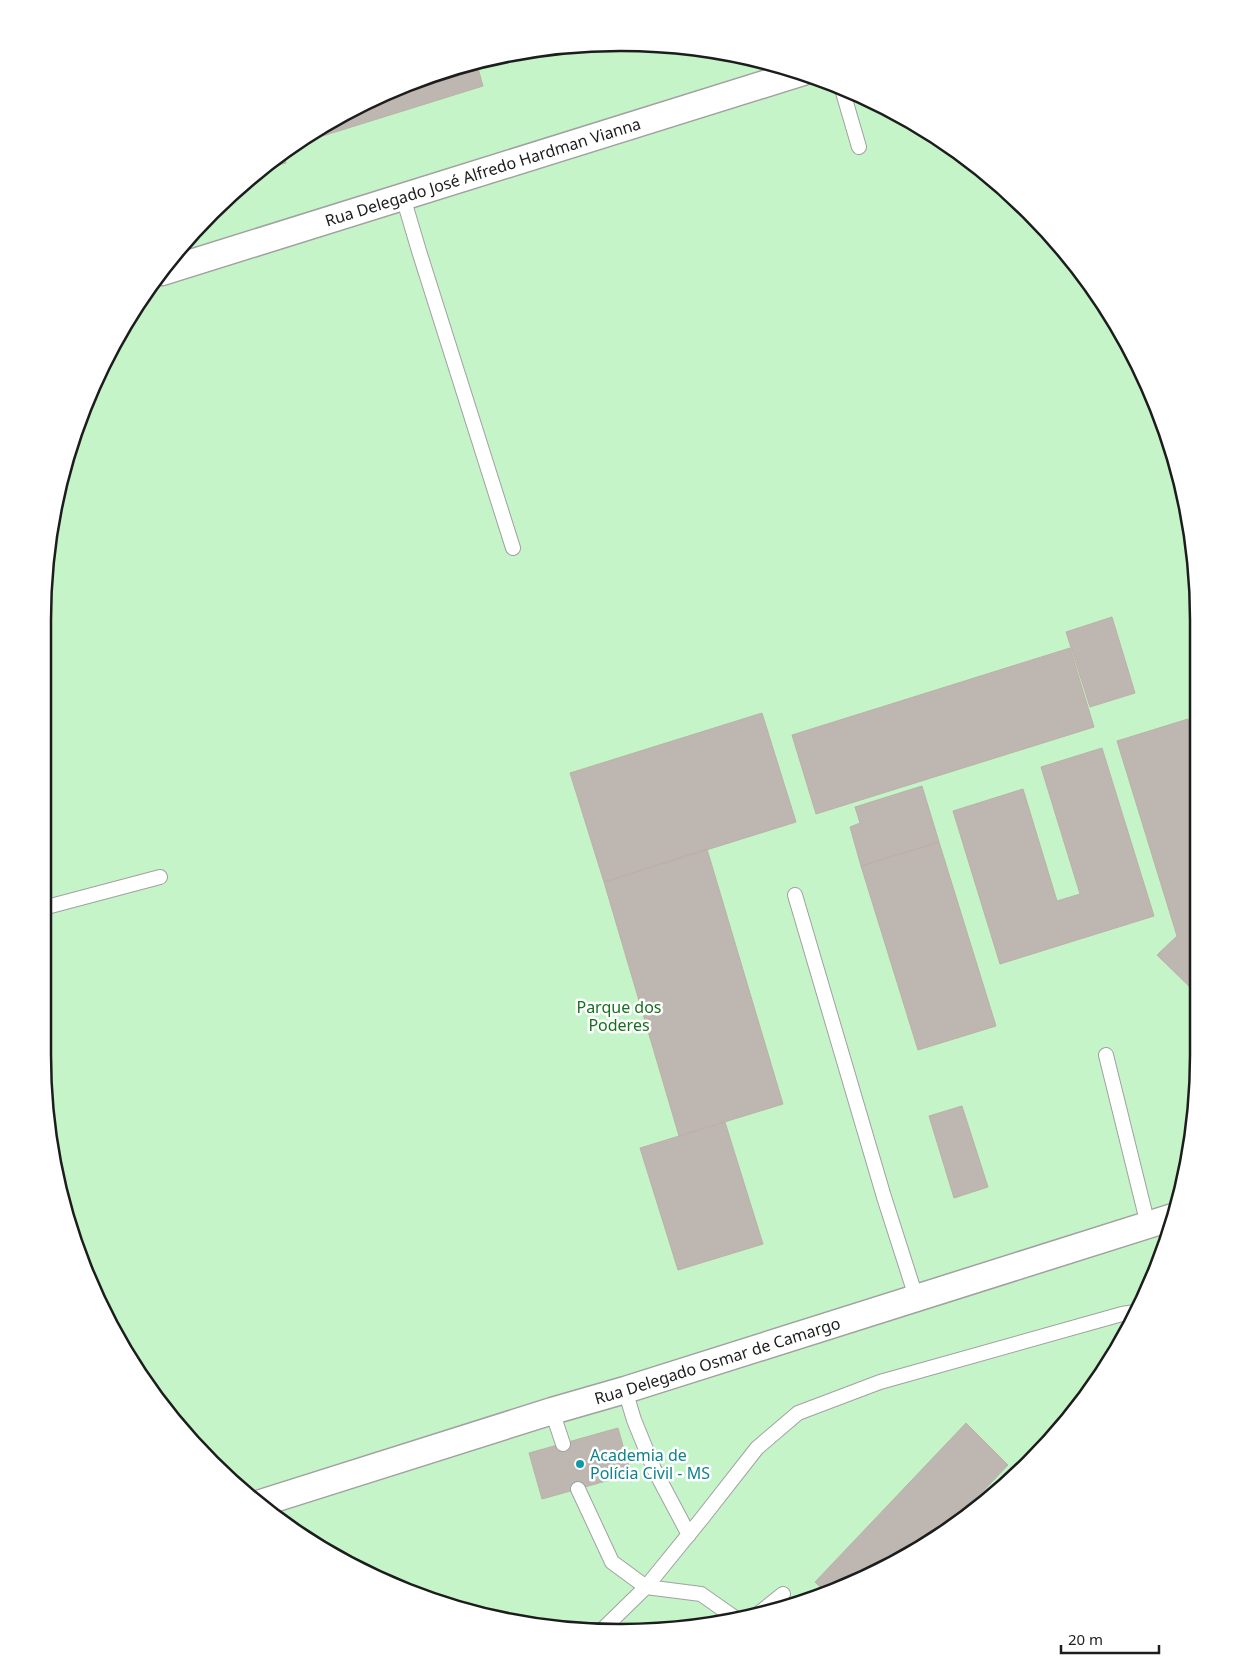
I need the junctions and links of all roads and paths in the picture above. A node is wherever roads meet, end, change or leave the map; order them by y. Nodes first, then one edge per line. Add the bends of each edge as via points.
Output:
1 (788, 77) edge
2 (845, 98) edge
3 (859, 147) dead end
4 (403, 197) junction
5 (174, 268) edge
6 (513, 548) dead end
7 (160, 877) dead end
8 (795, 895) dead end
9 (51, 906) edge
10 (1106, 1055) dead end
11 (1165, 1219) edge
12 (1148, 1225) junction
13 (916, 1297) junction
14 (1127, 1313) edge
15 (625, 1390) junction
16 (552, 1411) junction
17 (564, 1444) dead end
18 (578, 1489) dead end
19 (268, 1501) edge
20 (689, 1535) junction
21 (646, 1586) junction
22 (783, 1594) dead end
23 (772, 1603) edge
24 (729, 1614) edge
25 (608, 1624) edge

1 - 4 street, Rua Delegado José Alfredo Hardman Vianna
2 - 3 lane
4 - 5 street, Rua Delegado José Alfredo Hardman Vianna
4 - 6 lane
7 - 9 lane
8 - 13 lane
10 - 12 lane
11 - 12 street, Rua Delegado Osmar de Camargo
12 - 13 street, Rua Delegado Osmar de Camargo
13 - 15 street, Rua Delegado Osmar de Camargo
14 - 20 lane via 880,1382 798,1413 757,1448
15 - 16 street, Rua Delegado Osmar de Camargo
15 - 20 lane via 654,1469
16 - 17 lane
16 - 19 street, Rua Delegado Osmar de Camargo
18 - 21 lane via 612,1562
20 - 21 lane
21 - 24 lane via 701,1594
21 - 25 lane
22 - 23 lane

